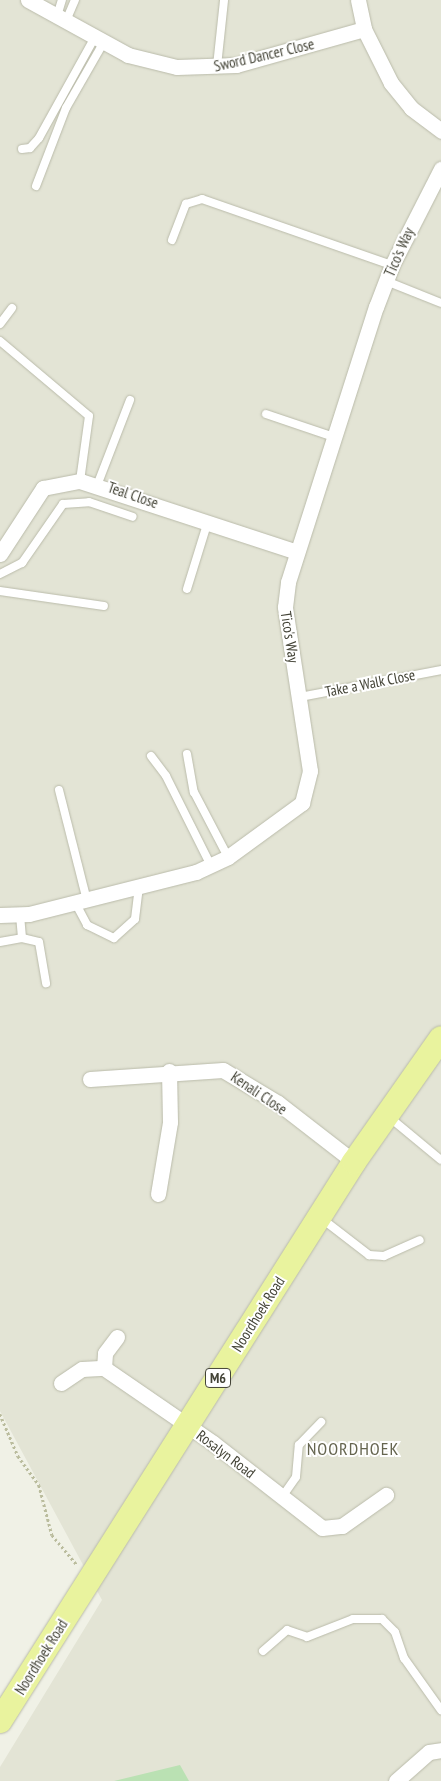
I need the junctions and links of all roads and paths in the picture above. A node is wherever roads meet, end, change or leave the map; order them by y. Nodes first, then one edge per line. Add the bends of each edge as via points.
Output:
1 (28, 0) edge
2 (62, 0) edge
3 (74, 0) edge
4 (224, 0) edge
5 (358, 0) edge
6 (54, 12) edge
7 (364, 29) junction
8 (99, 39) junction
9 (216, 68) junction
10 (440, 127) edge
11 (22, 148) dead end
12 (441, 169) edge
13 (36, 186) dead end
14 (172, 240) dead end
15 (392, 265) junction
16 (386, 282) junction
17 (441, 303) edge
18 (12, 308) dead end
19 (0, 324) edge
20 (0, 341) edge
21 (130, 400) dead end
22 (266, 414) dead end
23 (334, 437) junction
24 (80, 481) junction
25 (98, 483) junction
26 (133, 517) dead end
27 (208, 521) junction
28 (297, 552) junction
29 (0, 554) edge
30 (0, 574) edge
31 (186, 589) dead end
32 (0, 591) edge
33 (104, 606) dead end
34 (441, 670) edge
35 (300, 697) junction
36 (188, 754) dead end
37 (150, 756) dead end
38 (59, 790) dead end
39 (228, 857) junction
40 (211, 866) junction
41 (139, 887) junction
42 (82, 903) junction
43 (0, 915) edge
44 (20, 915) junction
45 (22, 938) junction
46 (0, 942) edge
47 (46, 984) dead end
48 (441, 1038) edge
49 (169, 1071) junction
50 (90, 1080) dead end
51 (386, 1115) junction
52 (441, 1160) edge
53 (354, 1162) junction
54 (158, 1194) dead end
55 (319, 1217) junction
56 (420, 1240) dead end
57 (117, 1336) dead end
58 (104, 1368) junction
59 (61, 1383) dead end
60 (0, 1414) edge
61 (321, 1422) dead end
62 (188, 1425) junction
63 (386, 1495) dead end
64 (282, 1497) junction
65 (92, 1576) junction
66 (263, 1651) dead end
67 (441, 1710) edge
68 (0, 1721) edge
69 (441, 1750) edge
70 (396, 1781) edge

1 - 6 street, Sword Dancer Close
2 - 6 lane
3 - 6 lane
4 - 9 lane
5 - 7 street
6 - 8 street, Sword Dancer Close
7 - 9 street, Sword Dancer Close
7 - 10 street via 391,83 410,108
8 - 9 street, Sword Dancer Close via 141,60
8 - 11 lane via 39,138 30,148
8 - 13 lane via 66,108
12 - 15 street, Tico's Way
14 - 15 lane via 186,204 202,199
15 - 16 street, Tico's Way
16 - 17 lane
16 - 23 street, Tico's Way
18 - 19 lane
20 - 24 lane via 89,416
21 - 25 lane
22 - 23 lane
23 - 28 street, Tico's Way
24 - 25 street, Teal Close
24 - 29 street, Teal Close via 43,488
25 - 27 street, Teal Close
26 - 30 lane via 89,502 63,504 22,563
27 - 28 street, Teal Close
27 - 31 lane
28 - 35 street, Tico's Way via 285,606
32 - 33 lane
34 - 35 lane, Take a Walk Close
35 - 39 street, Tico's Way via 310,771 307,794 296,811
36 - 39 lane via 194,792
37 - 40 lane via 166,776
38 - 42 lane
39 - 40 street, Tico's Way
40 - 41 street, Tico's Way
41 - 42 street, Tico's Way
41 - 42 lane via 135,919 114,938 87,925
42 - 44 street, Tico's Way
43 - 44 street, Tico's Way
44 - 45 lane
45 - 46 lane
45 - 47 lane via 41,945
48 - 51 main road, Noordhoek Road / M6
49 - 50 street, Kenali Close
49 - 53 street, Kenali Close via 214,1068 232,1074
49 - 54 street via 170,1122
51 - 52 lane
51 - 53 main road, Noordhoek Road / M6
53 - 55 main road, Noordhoek Road / M6
55 - 56 lane via 369,1255 384,1256
55 - 62 main road, Noordhoek Road / M6
57 - 58 street via 105,1353
58 - 59 street via 75,1372
58 - 62 street, Rosalyn Road
60 - 65 path via 18,1456 39,1485 52,1535 72,1562
61 - 64 lane via 297,1448 296,1477
62 - 64 street, Rosalyn Road
62 - 65 main road, Noordhoek Road / M6
63 - 64 street, Rosalyn Road via 342,1526 328,1530
65 - 68 main road, Noordhoek Road / M6
66 - 67 lane via 287,1630 307,1637 353,1619 382,1619 390,1625 404,1658
69 - 70 street via 429,1752

